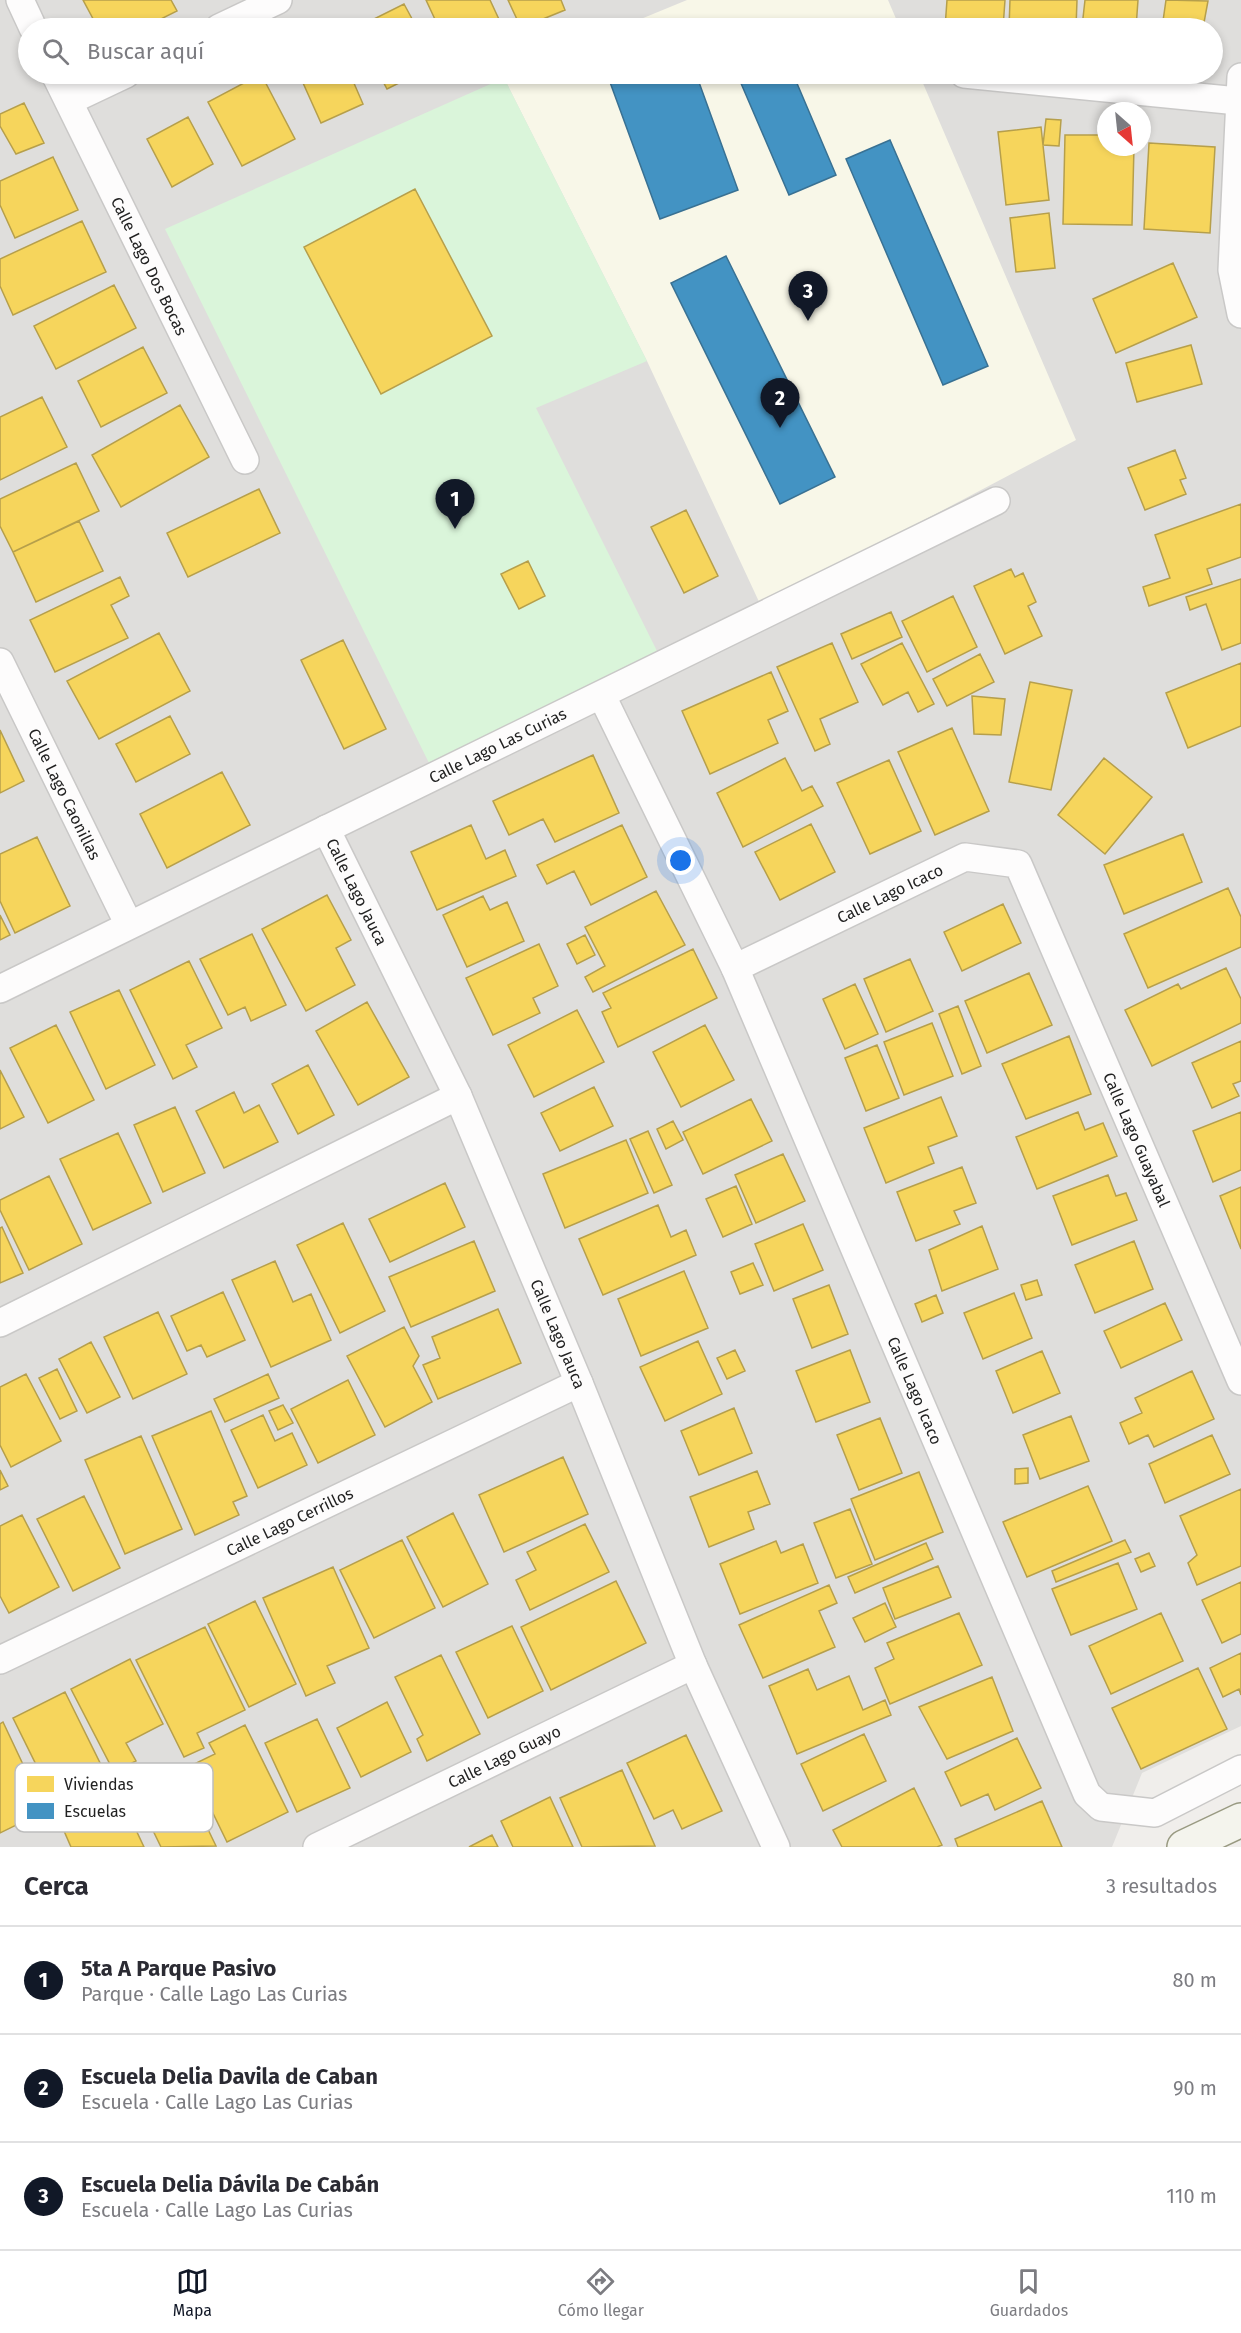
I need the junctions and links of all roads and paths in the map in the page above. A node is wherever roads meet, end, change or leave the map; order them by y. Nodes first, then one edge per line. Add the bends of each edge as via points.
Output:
1 (20, 0) edge
2 (278, 0) edge
3 (28, 18) edge
4 (240, 18) edge
5 (60, 84) edge
6 (105, 84) edge
7 (1148, 84) edge
8 (1240, 89) edge
9 (69, 101) junction
10 (1241, 314) edge
11 (245, 460) dead end
12 (996, 501) dead end
13 (0, 662) edge
14 (602, 696) junction
15 (326, 829) junction
16 (1033, 898) joint
17 (129, 925) junction
18 (735, 968) junction
19 (0, 989) edge
20 (458, 1096) junction
21 (0, 1323) edge
22 (1241, 1381) edge
23 (579, 1383) junction
24 (0, 1660) edge
25 (693, 1665) junction
26 (1241, 1769) edge
27 (1241, 1820) edge
28 (317, 1847) edge
29 (776, 1847) edge
30 (1184, 1847) edge

1 - 3 street
2 - 4 street
5 - 9 street, Calle Lago Dos Bocas
6 - 9 street
7 - 8 street
8 - 10 street via 1232,270
9 - 11 street, Calle Lago Dos Bocas
12 - 14 street, Calle Lago Las Curias
13 - 17 street, Calle Lago Caonillas
14 - 15 street, Calle Lago Las Curias
14 - 18 street, Calle Lago Icaco
15 - 17 street, Calle Lago Las Curias
15 - 20 street, Calle Lago Jauca
16 - 18 street, Calle Lago Icaco via 1018,864 966,857
16 - 22 street, Calle Lago Guayabal
17 - 19 street, Calle Lago Las Curias
18 - 26 street, Calle Lago Icaco via 1087,1794 1101,1807 1155,1813
20 - 21 street
20 - 23 street, Calle Lago Jauca
23 - 24 street, Calle Lago Cerrillos
23 - 25 street, Calle Lago Jauca
25 - 28 street, Calle Lago Guayo
25 - 29 street, Calle Lago Jauca
27 - 30 street

